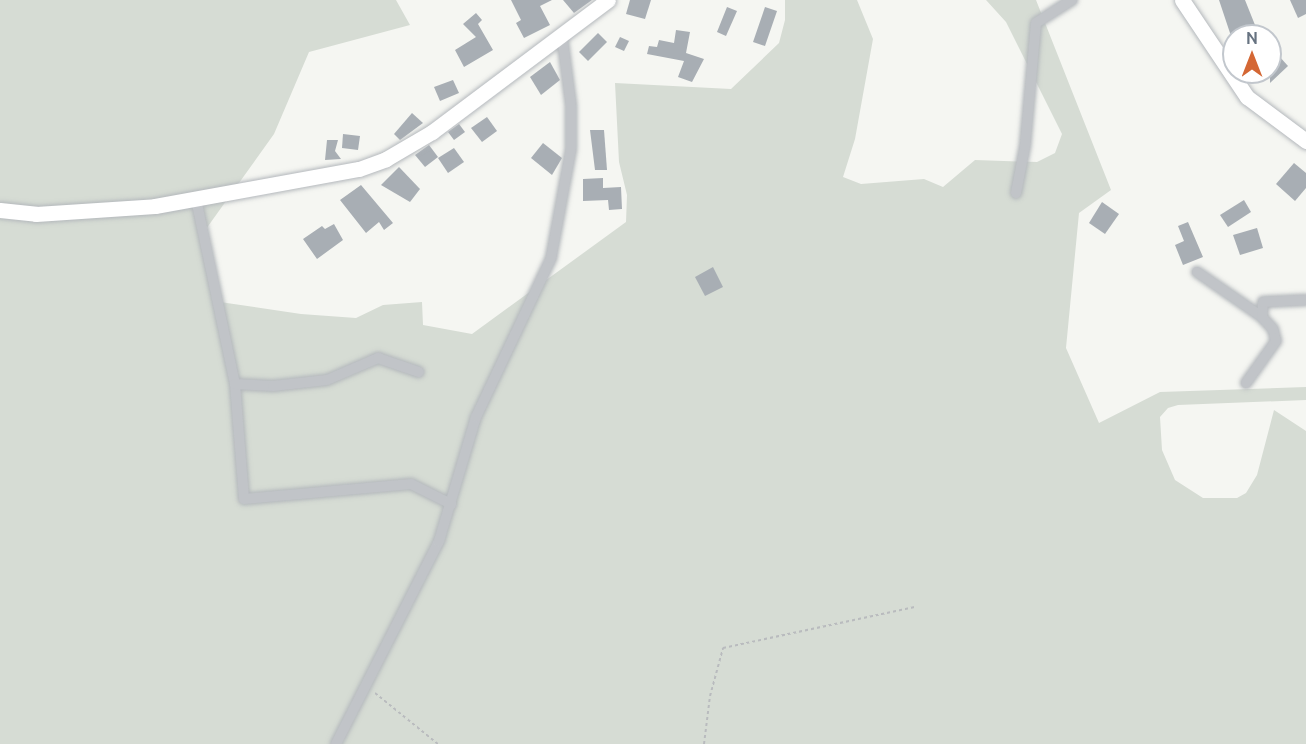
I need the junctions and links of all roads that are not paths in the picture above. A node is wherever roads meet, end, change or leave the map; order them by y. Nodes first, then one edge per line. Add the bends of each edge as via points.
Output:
1 (608, 0) edge
2 (1072, 0) edge
3 (1182, 0) edge
4 (562, 36) junction
5 (1306, 141) edge
6 (1016, 193) dead end
7 (196, 199) junction
8 (0, 210) edge
9 (1197, 272) dead end
10 (1306, 300) edge
11 (1262, 317) junction
12 (419, 372) dead end
13 (1246, 383) dead end
14 (235, 384) junction
15 (451, 504) junction
16 (336, 744) edge

1 - 4 street
2 - 6 street via 1036,23 1025,146
3 - 5 street via 1247,97 1263,113
4 - 7 street via 432,132 386,159 331,175
4 - 15 street via 571,105 571,149 556,241 542,283 476,417
7 - 8 street via 36,214
7 - 14 street
9 - 11 street
10 - 11 street via 1267,301 1261,307
11 - 13 street via 1273,329 1276,341
12 - 14 street via 378,358 327,380 273,386
14 - 15 street via 244,499 411,484
15 - 16 street via 439,541

